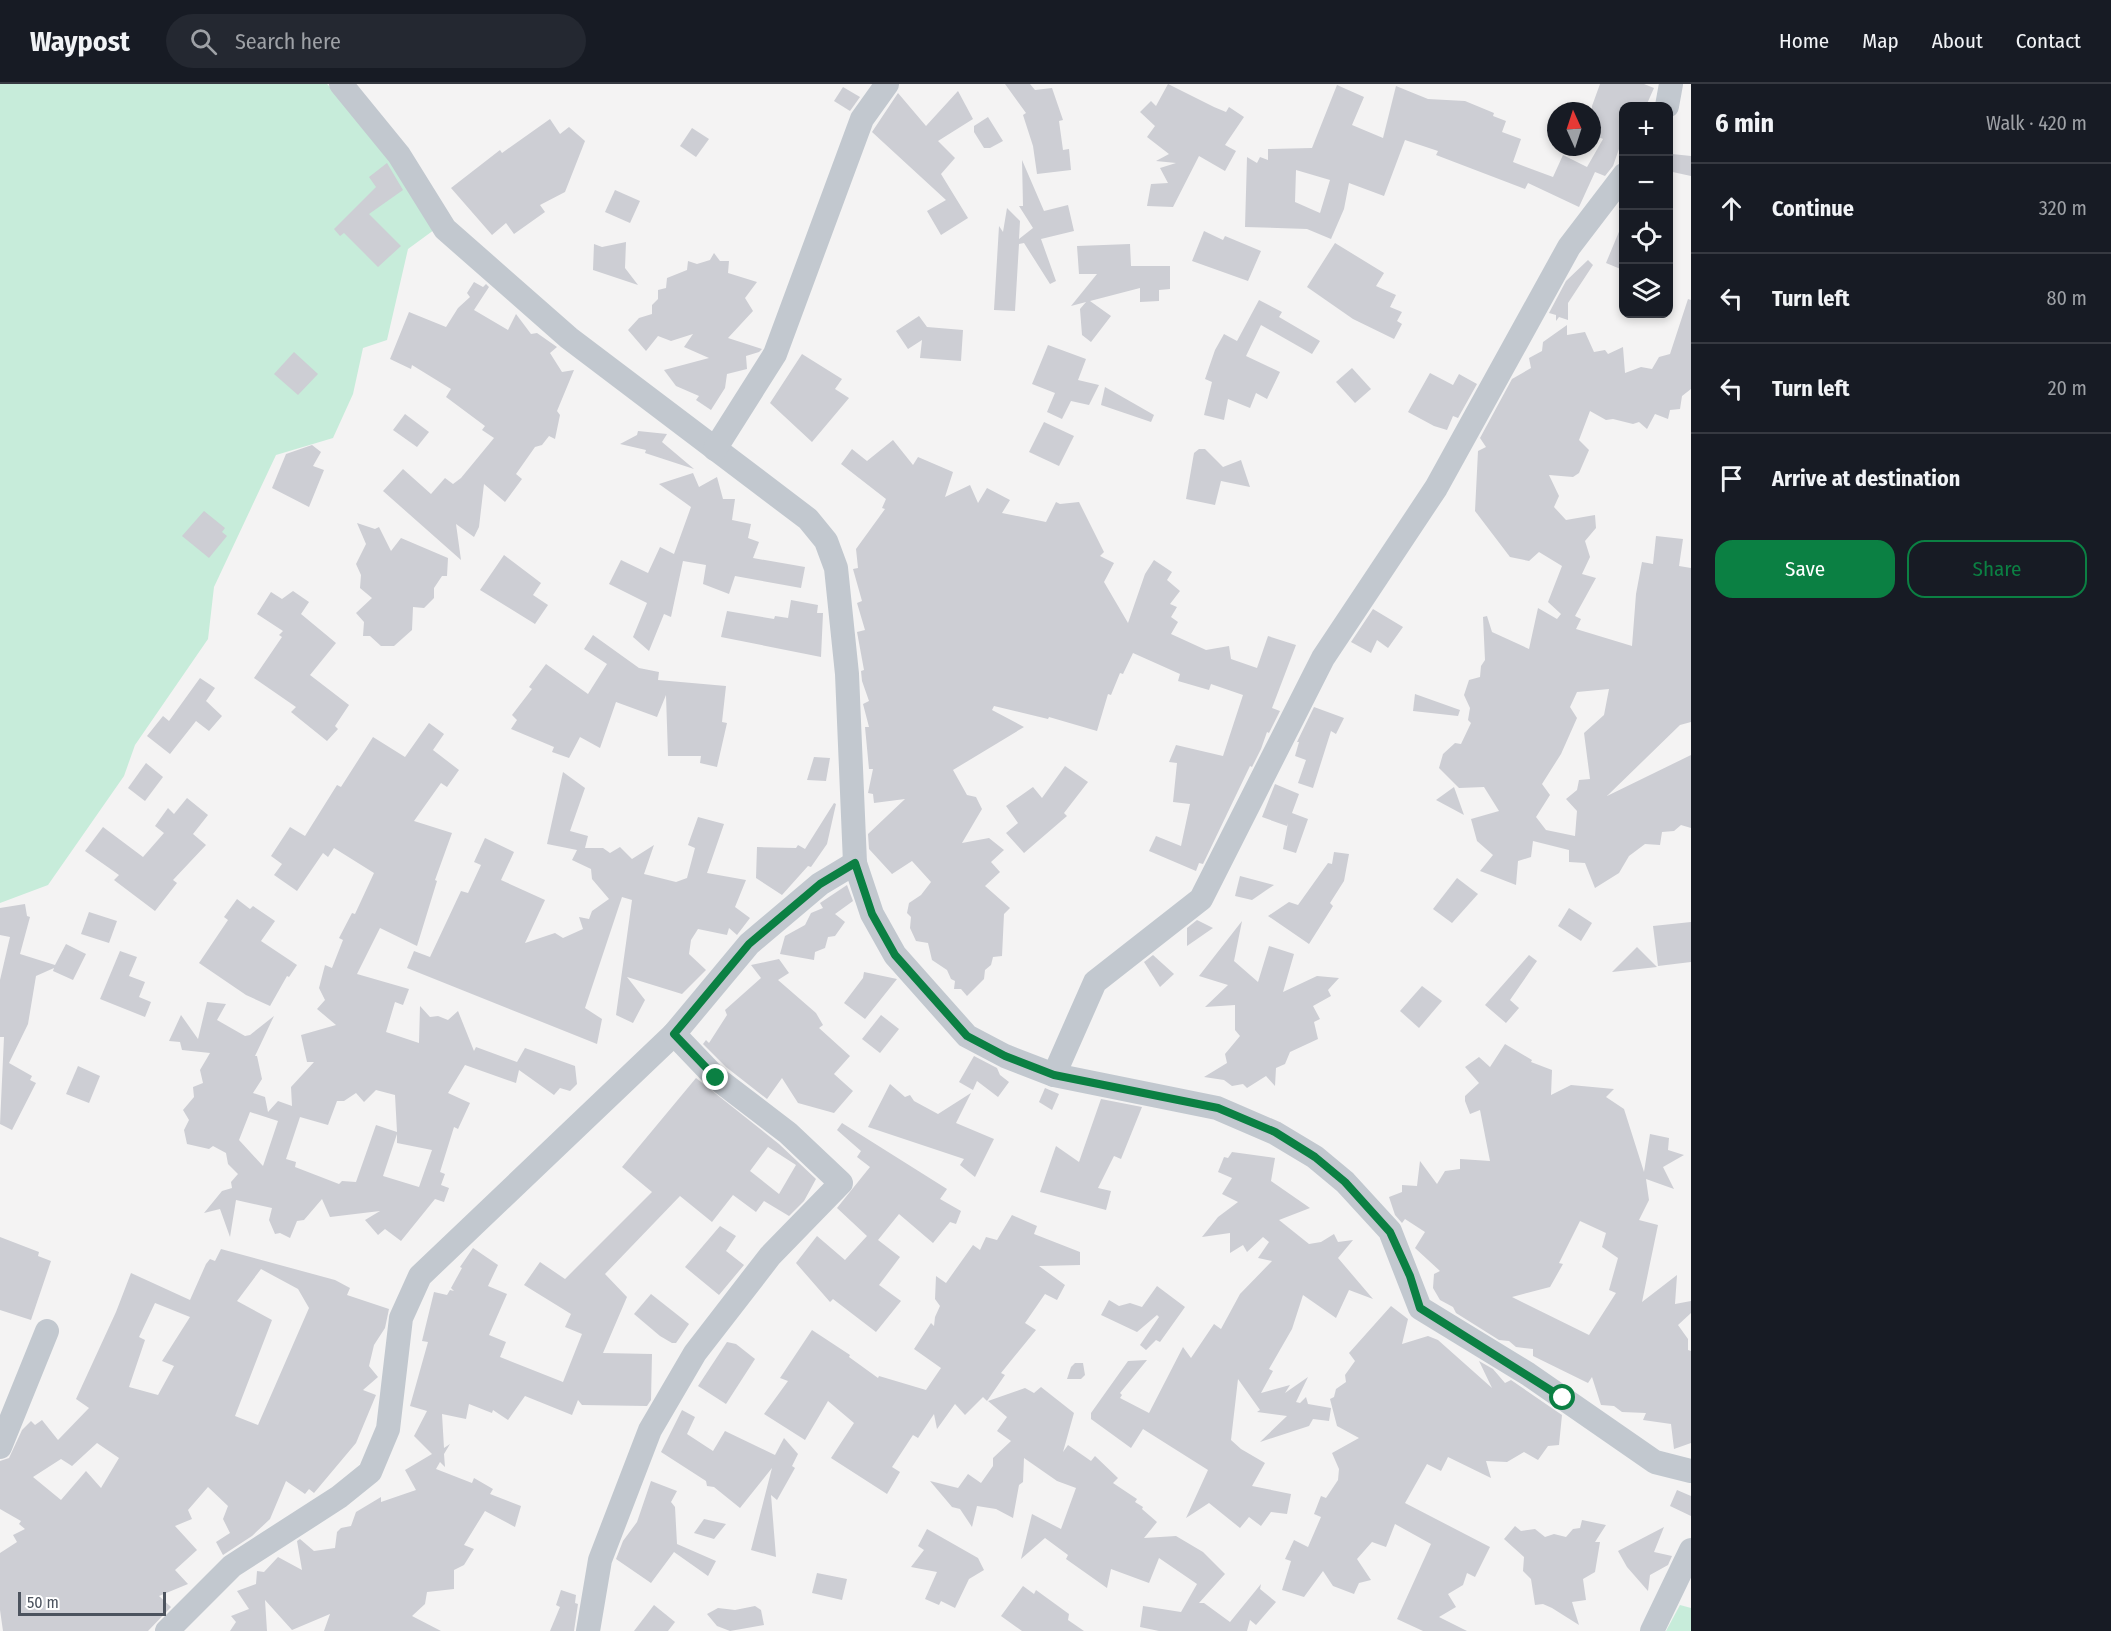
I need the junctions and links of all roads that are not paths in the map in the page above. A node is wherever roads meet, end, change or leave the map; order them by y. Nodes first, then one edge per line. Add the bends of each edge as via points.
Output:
1 (341, 84) edge
2 (887, 84) edge
3 (1671, 84) edge
4 (1668, 102) edge
5 (1619, 180) edge
6 (715, 449) junction
7 (855, 863) junction
8 (674, 1034) junction
9 (1054, 1075) junction
10 (47, 1331) dead end
11 (0, 1447) edge
12 (1691, 1472) edge
13 (1691, 1550) edge
14 (167, 1631) edge
15 (588, 1631) edge
16 (1652, 1631) edge

1 - 6 street via 399,155 445,229 569,338
2 - 6 street via 862,119 775,354
3 - 4 street
5 - 9 street via 1569,247 1436,488 1323,658 1201,899 1095,982
6 - 7 street via 808,519 826,541 836,568 847,674
7 - 8 street via 820,884 749,944
7 - 9 street via 872,914 895,955 967,1036
8 - 14 street via 420,1276 401,1318 388,1429 370,1472 339,1497 232,1566
8 - 15 street via 716,1078 788,1133 841,1183 763,1265 695,1353 651,1430 600,1560
9 - 12 street via 1218,1108 1275,1132 1345,1182 1390,1232 1420,1308 1528,1374 1655,1462
10 - 11 street
13 - 16 street

